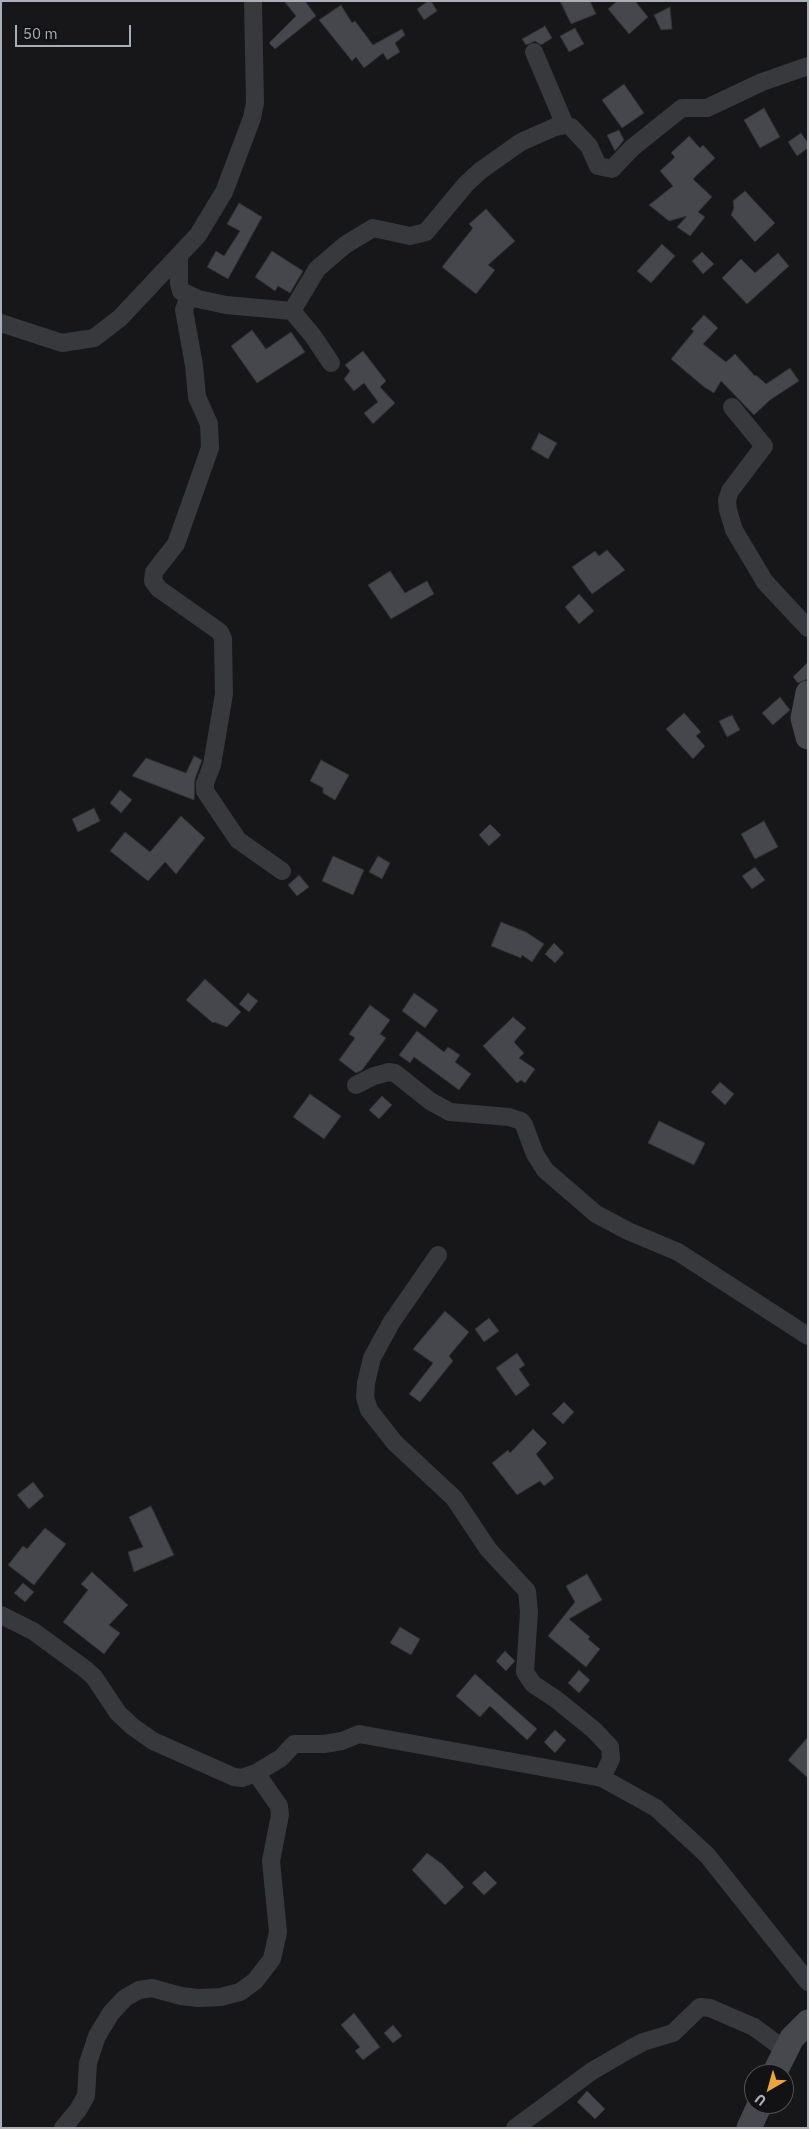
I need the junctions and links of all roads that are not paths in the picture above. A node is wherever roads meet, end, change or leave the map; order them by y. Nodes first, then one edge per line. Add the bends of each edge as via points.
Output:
1 (252, 1) edge
2 (534, 52) dead end
3 (808, 66) edge
4 (565, 125) junction
5 (179, 258) junction
6 (189, 295) junction
7 (292, 310) junction
8 (1, 322) edge
9 (331, 363) dead end
10 (732, 407) dead end
11 (808, 628) edge
12 (808, 693) edge
13 (808, 737) edge
14 (282, 871) dead end
15 (356, 1085) dead end
16 (438, 1255) dead end
17 (808, 1336) edge
18 (1, 1614) edge
19 (256, 1773) junction
20 (602, 1778) junction
21 (808, 1982) edge
22 (808, 2022) edge
23 (785, 2050) junction
24 (779, 2064) edge
25 (755, 2114) edge
26 (63, 2128) edge
27 (515, 2128) edge
28 (749, 2128) edge

1 - 5 street via 255,103 249,131 213,214
2 - 4 street
3 - 4 street via 762,82 707,108 686,107 675,111 612,168 598,166 579,133
4 - 7 street via 522,142 480,171 426,232 410,236 373,228 345,245 317,270
5 - 6 street via 180,288
5 - 8 street via 120,318 94,338 62,343
6 - 7 street via 226,305
6 - 14 street via 184,310 197,397 209,424 210,448 176,544 154,572 153,580 158,589 220,632 223,639 224,694 205,791 238,840
7 - 9 street
10 - 11 street via 764,446 730,491 728,510 734,530 765,582
12 - 13 street via 803,718
15 - 17 street via 389,1072 450,1112 509,1117 520,1121 541,1165 596,1214 678,1252
16 - 20 street via 391,1323 372,1358 366,1390 369,1410 396,1444 454,1498 488,1549 527,1591 529,1612 525,1672 533,1684 594,1730 610,1748 611,1759
18 - 19 street via 85,1669 118,1713 153,1741 234,1777
19 - 20 street via 281,1758 294,1744 324,1744 359,1734
19 - 26 street via 279,1806 280,1815 271,1861 278,1932 272,1959 256,1981 240,1992 198,1998 152,1988 138,1990 125,1998 97,2036 88,2063 86,2096
20 - 21 street via 656,1808 707,1854
22 - 23 street
23 - 24 street
23 - 27 street via 754,2027 710,2008 700,2007 672,2033 643,2042 592,2071
25 - 28 street

